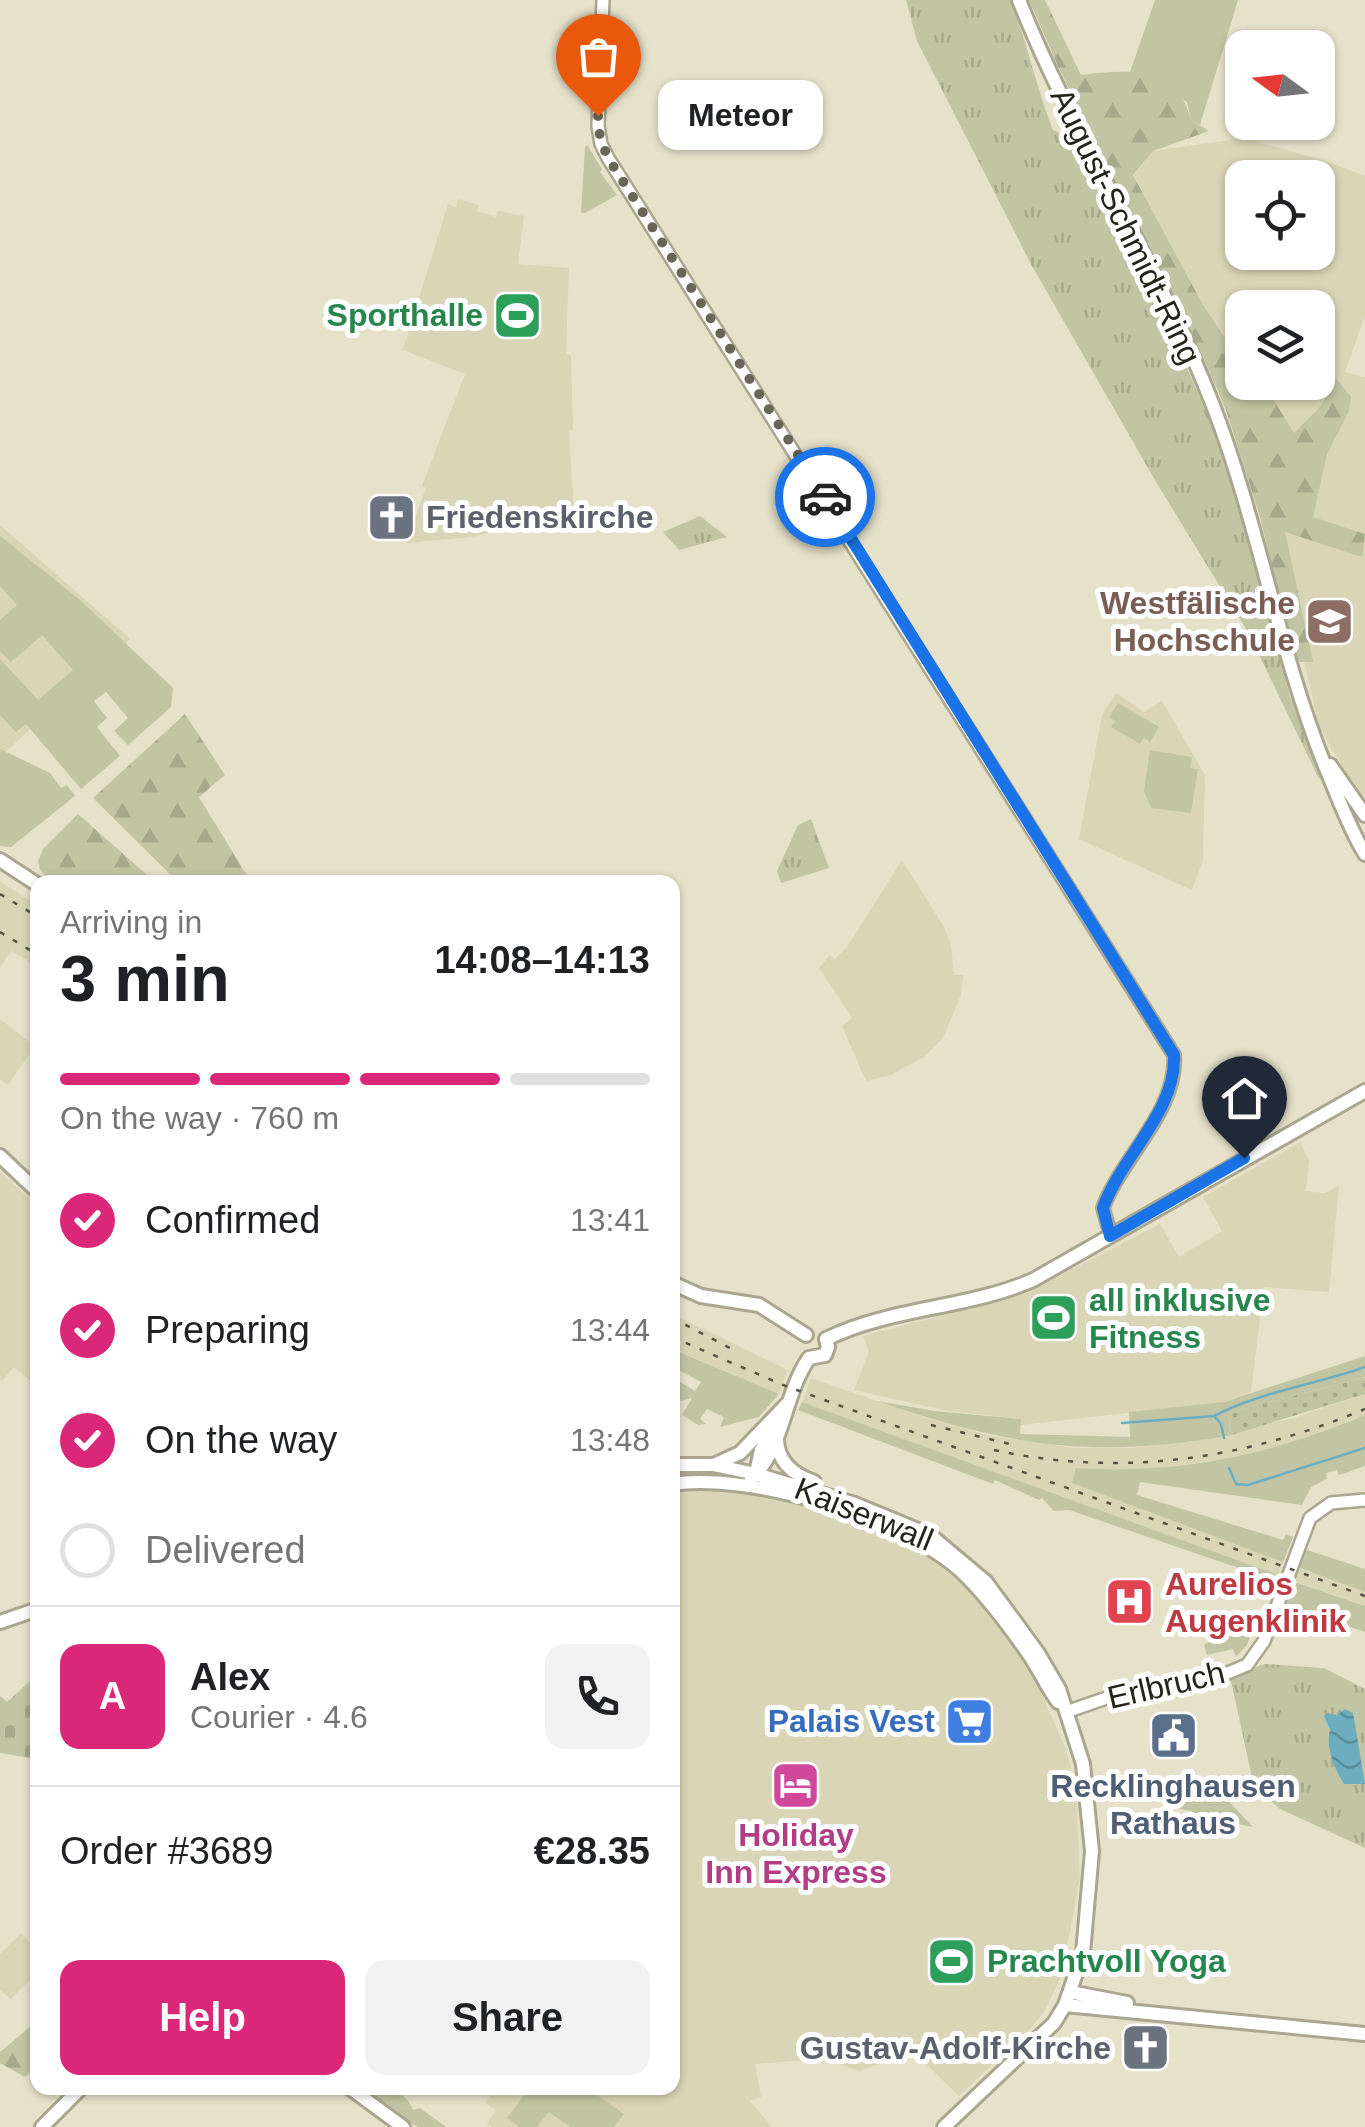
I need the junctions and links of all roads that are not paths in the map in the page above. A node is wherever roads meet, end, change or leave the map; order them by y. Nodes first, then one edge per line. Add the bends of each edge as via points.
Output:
1 (603, 0) edge
2 (1019, 0) edge
3 (1315, 742) junction
4 (1365, 816) edge
5 (1365, 854) edge
6 (0, 860) edge
7 (30, 880) edge
8 (1365, 1090) edge
9 (0, 1156) edge
10 (30, 1184) edge
11 (1110, 1236) junction
12 (680, 1286) edge
13 (806, 1336) junction
14 (826, 1339) junction
15 (809, 1358) junction
16 (790, 1400) junction
17 (777, 1437) junction
18 (680, 1465) edge
19 (714, 1465) junction
20 (759, 1483) junction
21 (680, 1484) edge
22 (1365, 1500) edge
23 (846, 1501) junction
24 (30, 1612) edge
25 (0, 1622) edge
26 (1066, 1712) junction
27 (1068, 1999) junction
28 (1365, 2034) edge
29 (74, 2095) edge
30 (360, 2095) edge
31 (42, 2127) edge
32 (403, 2127) edge
33 (944, 2127) edge

1 - 11 street via 598,126 608,158 1174,1055 1157,1112 1103,1208
2 - 3 main road, August-Schmidt-Ring via 1210,400
3 - 4 main road, August-Schmidt-Ring
3 - 5 main road, August-Schmidt-Ring
6 - 7 main road
8 - 11 main road
9 - 10 main road
11 - 14 main road via 1014,1288 852,1326
12 - 13 main road via 759,1305
13 - 14 main road
13 - 15 main road via 802,1348
14 - 15 main road via 824,1355
15 - 16 main road
16 - 17 main road
16 - 19 main road via 740,1453
16 - 20 main road via 760,1450
17 - 20 main road
17 - 23 main road via 782,1459 794,1472
18 - 19 main road
19 - 20 main road
20 - 21 main road
20 - 23 main road, Kaiserwall
20 - 26 main road, Kaiserwall via 874,1520 950,1562 994,1609
22 - 26 street, Erlbruch via 1331,1503 1310,1518 1264,1642 1246,1665
23 - 26 main road, Kaiserwall via 930,1535 973,1568 1038,1652
24 - 25 main road
26 - 27 main road, Kaiserwall via 1087,1782 1092,1851 1082,1953
27 - 28 main road
27 - 33 main road via 1042,2036
29 - 31 main road
30 - 32 main road

